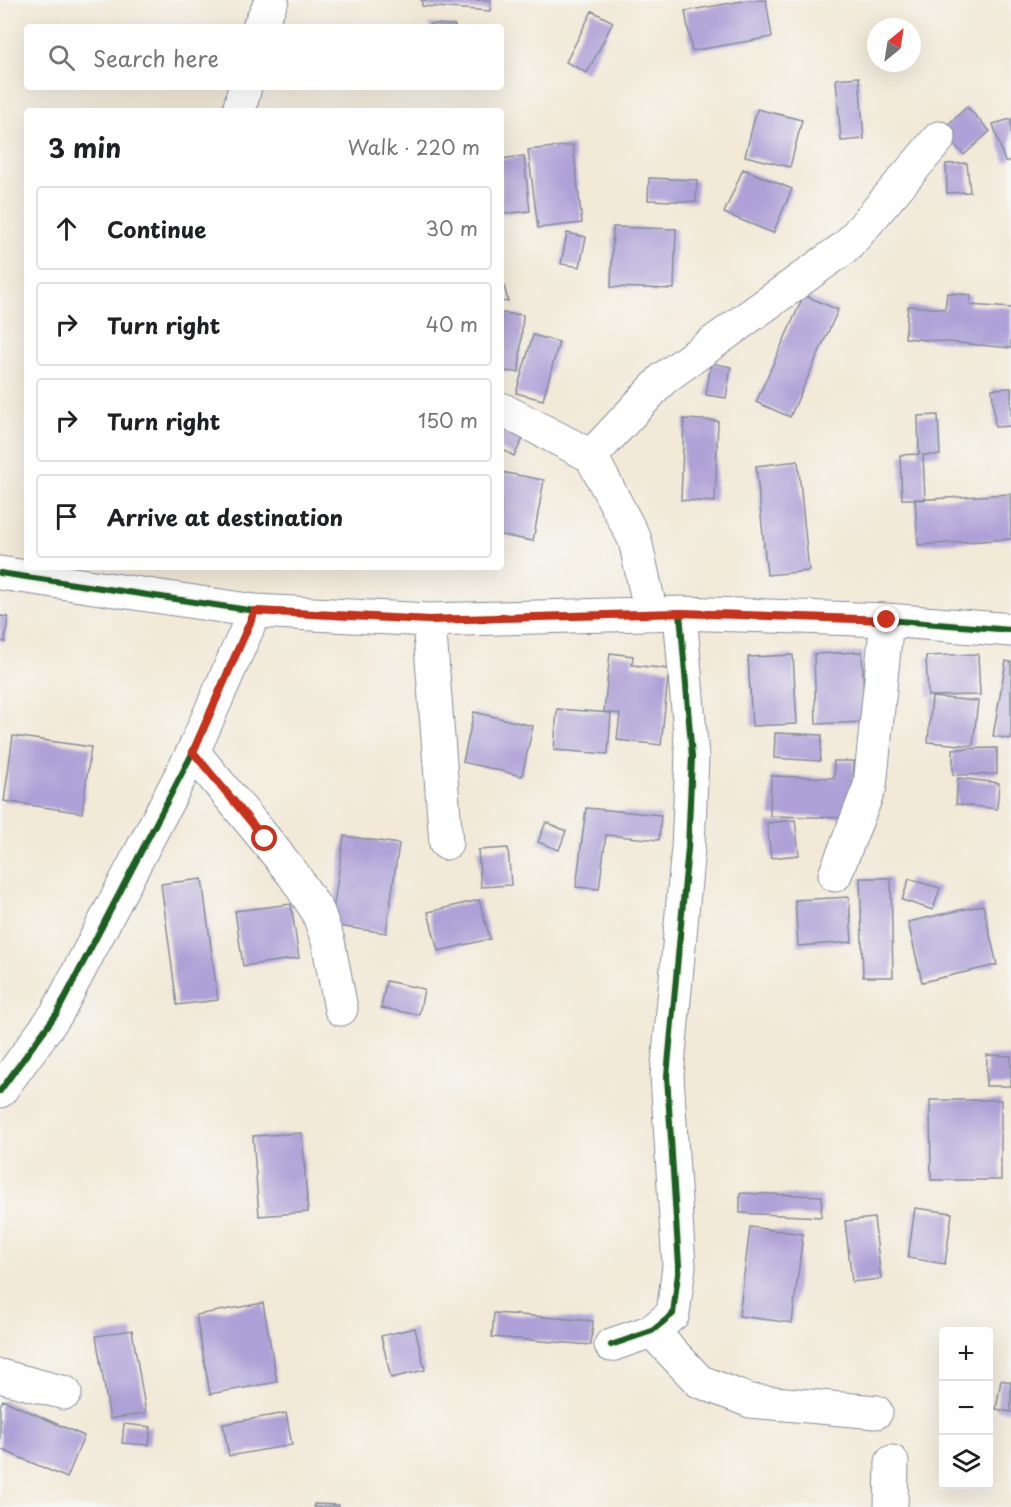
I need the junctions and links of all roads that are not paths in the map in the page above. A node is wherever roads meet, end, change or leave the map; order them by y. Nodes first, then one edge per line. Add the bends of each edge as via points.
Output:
1 (272, 0) edge
2 (261, 24) edge
3 (244, 90) edge
4 (240, 108) edge
5 (939, 138) dead end
6 (504, 411) edge
7 (591, 456) junction
8 (0, 573) edge
9 (255, 611) junction
10 (666, 613) junction
11 (429, 620) junction
12 (887, 620) junction
13 (1011, 630) edge
14 (193, 752) junction
15 (446, 843) dead end
16 (835, 875) dead end
17 (341, 1009) dead end
18 (0, 1091) edge
19 (652, 1331) junction
20 (611, 1345) dead end
21 (0, 1376) edge
22 (65, 1393) dead end
23 (876, 1412) dead end
24 (892, 1462) dead end
25 (891, 1507) edge

1 - 2 street
3 - 4 street
5 - 7 street via 847,246 664,378
6 - 7 street
7 - 10 street via 635,540
8 - 9 street
9 - 11 street
9 - 14 street
10 - 11 street
10 - 12 street
10 - 19 street via 692,757 688,848 667,1076 679,1266 673,1314
11 - 15 street
12 - 13 street
12 - 16 street via 870,786
14 - 17 street via 279,857 318,912 328,941
14 - 18 street via 57,1013
19 - 20 street
19 - 23 street via 699,1382 750,1401
21 - 22 street
24 - 25 street

